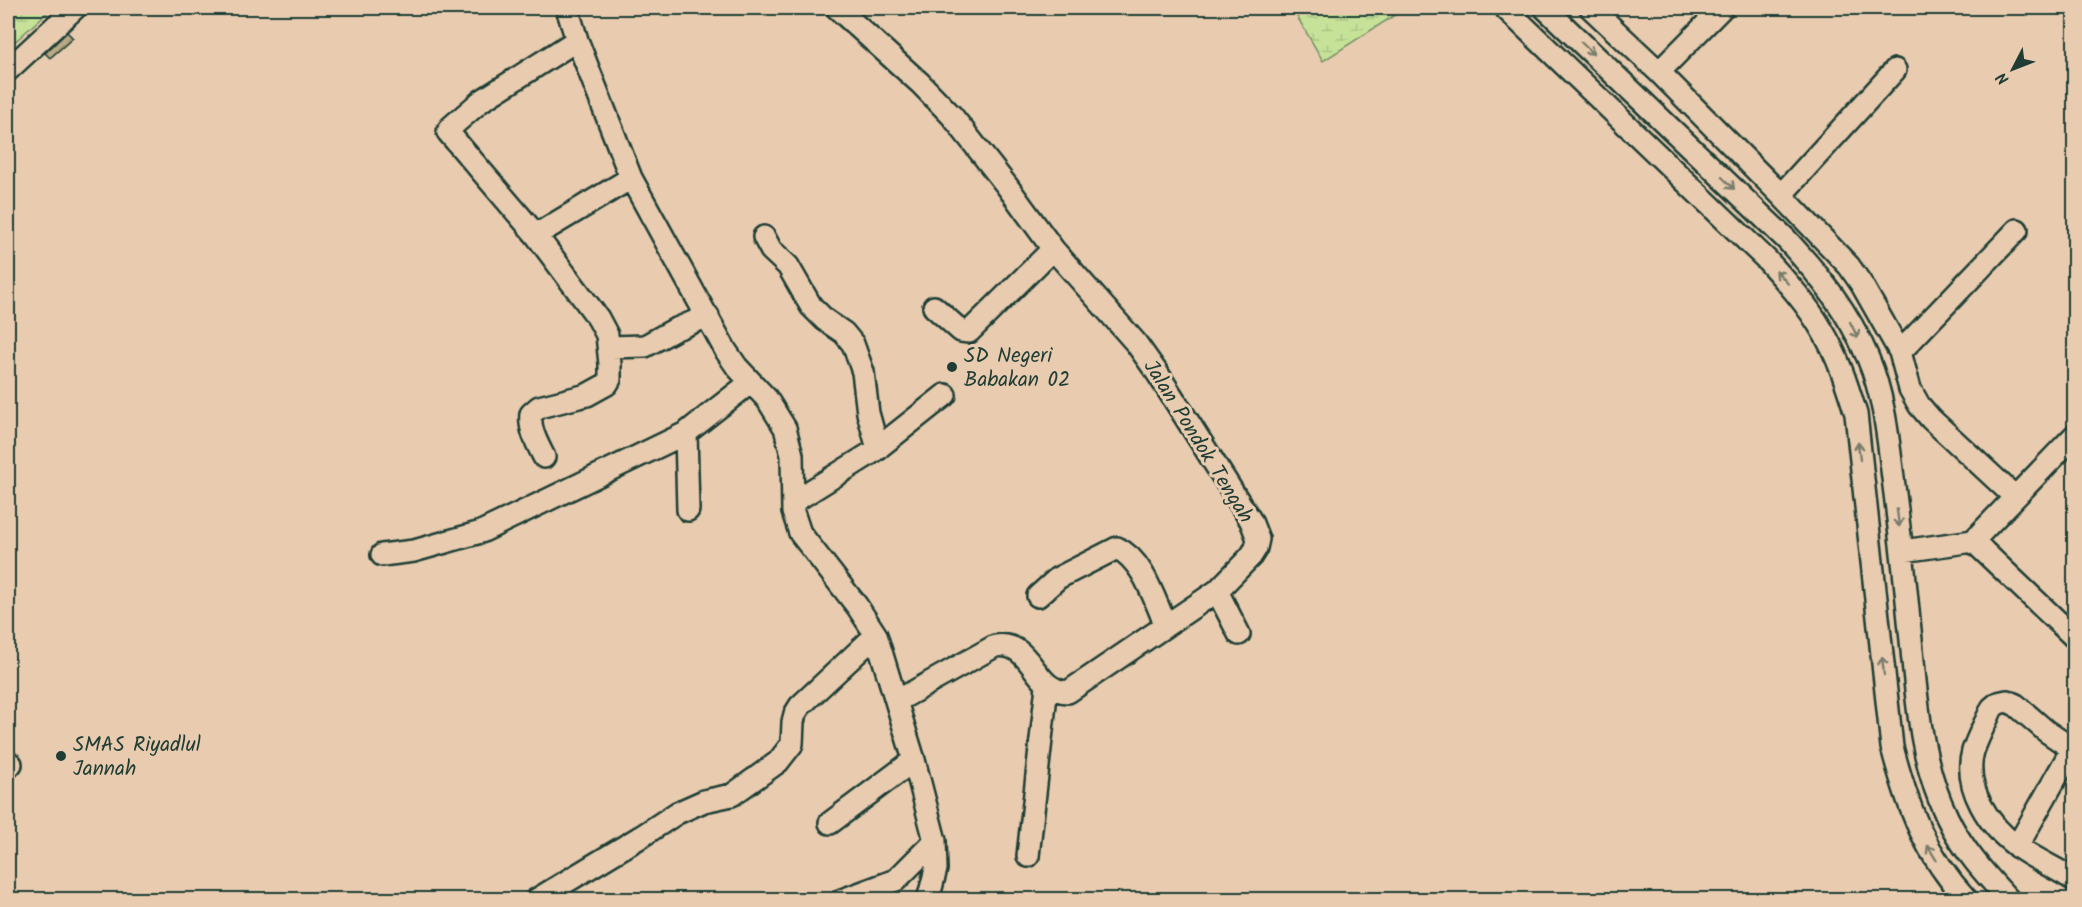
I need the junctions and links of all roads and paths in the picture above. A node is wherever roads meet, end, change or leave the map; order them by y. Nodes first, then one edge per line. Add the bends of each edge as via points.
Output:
1 (75, 8) edge
2 (567, 8) edge
3 (837, 8) edge
4 (1505, 8) edge
5 (1545, 8) edge
6 (1592, 8) edge
7 (1722, 8) edge
8 (577, 40) junction
9 (8, 69) edge
10 (1895, 70) dead end
11 (1659, 72) junction
12 (632, 178) junction
13 (1781, 195) junction
14 (2017, 230) dead end
15 (536, 235) junction
16 (764, 237) dead end
17 (1053, 249) junction
18 (934, 307) dead end
19 (708, 316) junction
20 (609, 347) junction
21 (1900, 352) junction
22 (751, 382) junction
23 (945, 395) dead end
24 (686, 433) junction
25 (2074, 436) edge
26 (878, 449) junction
27 (544, 457) dead end
28 (2014, 497) junction
29 (793, 502) junction
30 (688, 510) dead end
31 (1973, 541) junction
32 (1903, 551) junction
33 (382, 555) dead end
34 (1217, 591) junction
35 (1038, 596) dead end
36 (1166, 625) junction
37 (1239, 634) dead end
38 (876, 635) junction
39 (2074, 637) edge
40 (1047, 686) junction
41 (897, 701) junction
42 (2073, 750) edge
43 (914, 760) junction
44 (830, 823) dead end
45 (935, 841) junction
46 (2018, 847) junction
47 (1029, 856) dead end
48 (2074, 880) edge
49 (537, 900) edge
50 (842, 900) edge
51 (928, 900) edge
52 (1967, 900) edge
53 (2009, 900) edge

1 - 9 street
2 - 8 street
3 - 17 street, Jalan Pondok Tengah via 952,116
52 -> 4 street via 1951,882 1920,830 1906,798 1892,747 1856,414 1823,331 1767,260
5 -> 32 street via 1786,239 1820,277 1848,318 1869,360 1884,408
6 - 11 street
7 - 11 street
8 - 12 street
8 - 15 street via 481,101 448,132
10 - 13 street
11 - 13 street
12 - 15 street
12 - 19 street
13 - 21 street via 1849,266
14 - 21 street
15 - 20 street via 598,318
16 - 26 street via 788,266 811,306 853,344 863,372
17 - 18 street via 969,332 961,331
17 - 34 street, Jalan Pondok Tengah via 1158,374 1256,531 1258,539 1251,556
19 - 20 street via 645,346
19 - 22 street via 726,351
20 - 27 street via 607,384 587,395 538,407 531,414 533,433
21 - 28 street via 1910,389 1919,405
22 - 24 street
22 - 29 street via 785,428 792,455
23 - 26 street
24 - 30 street
24 - 33 street via 481,532 414,551
25 - 28 street
26 - 29 street
28 - 31 street
29 - 38 street via 795,522 807,544
31 - 32 street
31 - 39 street
32 - 53 street via 1920,730 1933,785 1958,838
34 - 36 street, Jalan Pondok Tengah
34 - 37 street
35 - 36 street via 1058,579 1117,548 1142,572
36 - 40 street, Jalan Pondok Tengah via 1068,692 1056,692
38 - 41 street
38 - 49 street via 800,706 793,722 792,744 778,762 732,795 704,801 677,813
40 - 41 street via 1017,650 1006,644 995,646
40 - 47 street
41 - 43 street
42 - 46 street
42 - 46 street via 2016,705 2007,701 1992,708 1973,752 1972,780 1984,811
43 - 44 street
43 - 45 street
45 - 50 street via 896,880
45 - 51 street via 936,869
46 - 48 street

